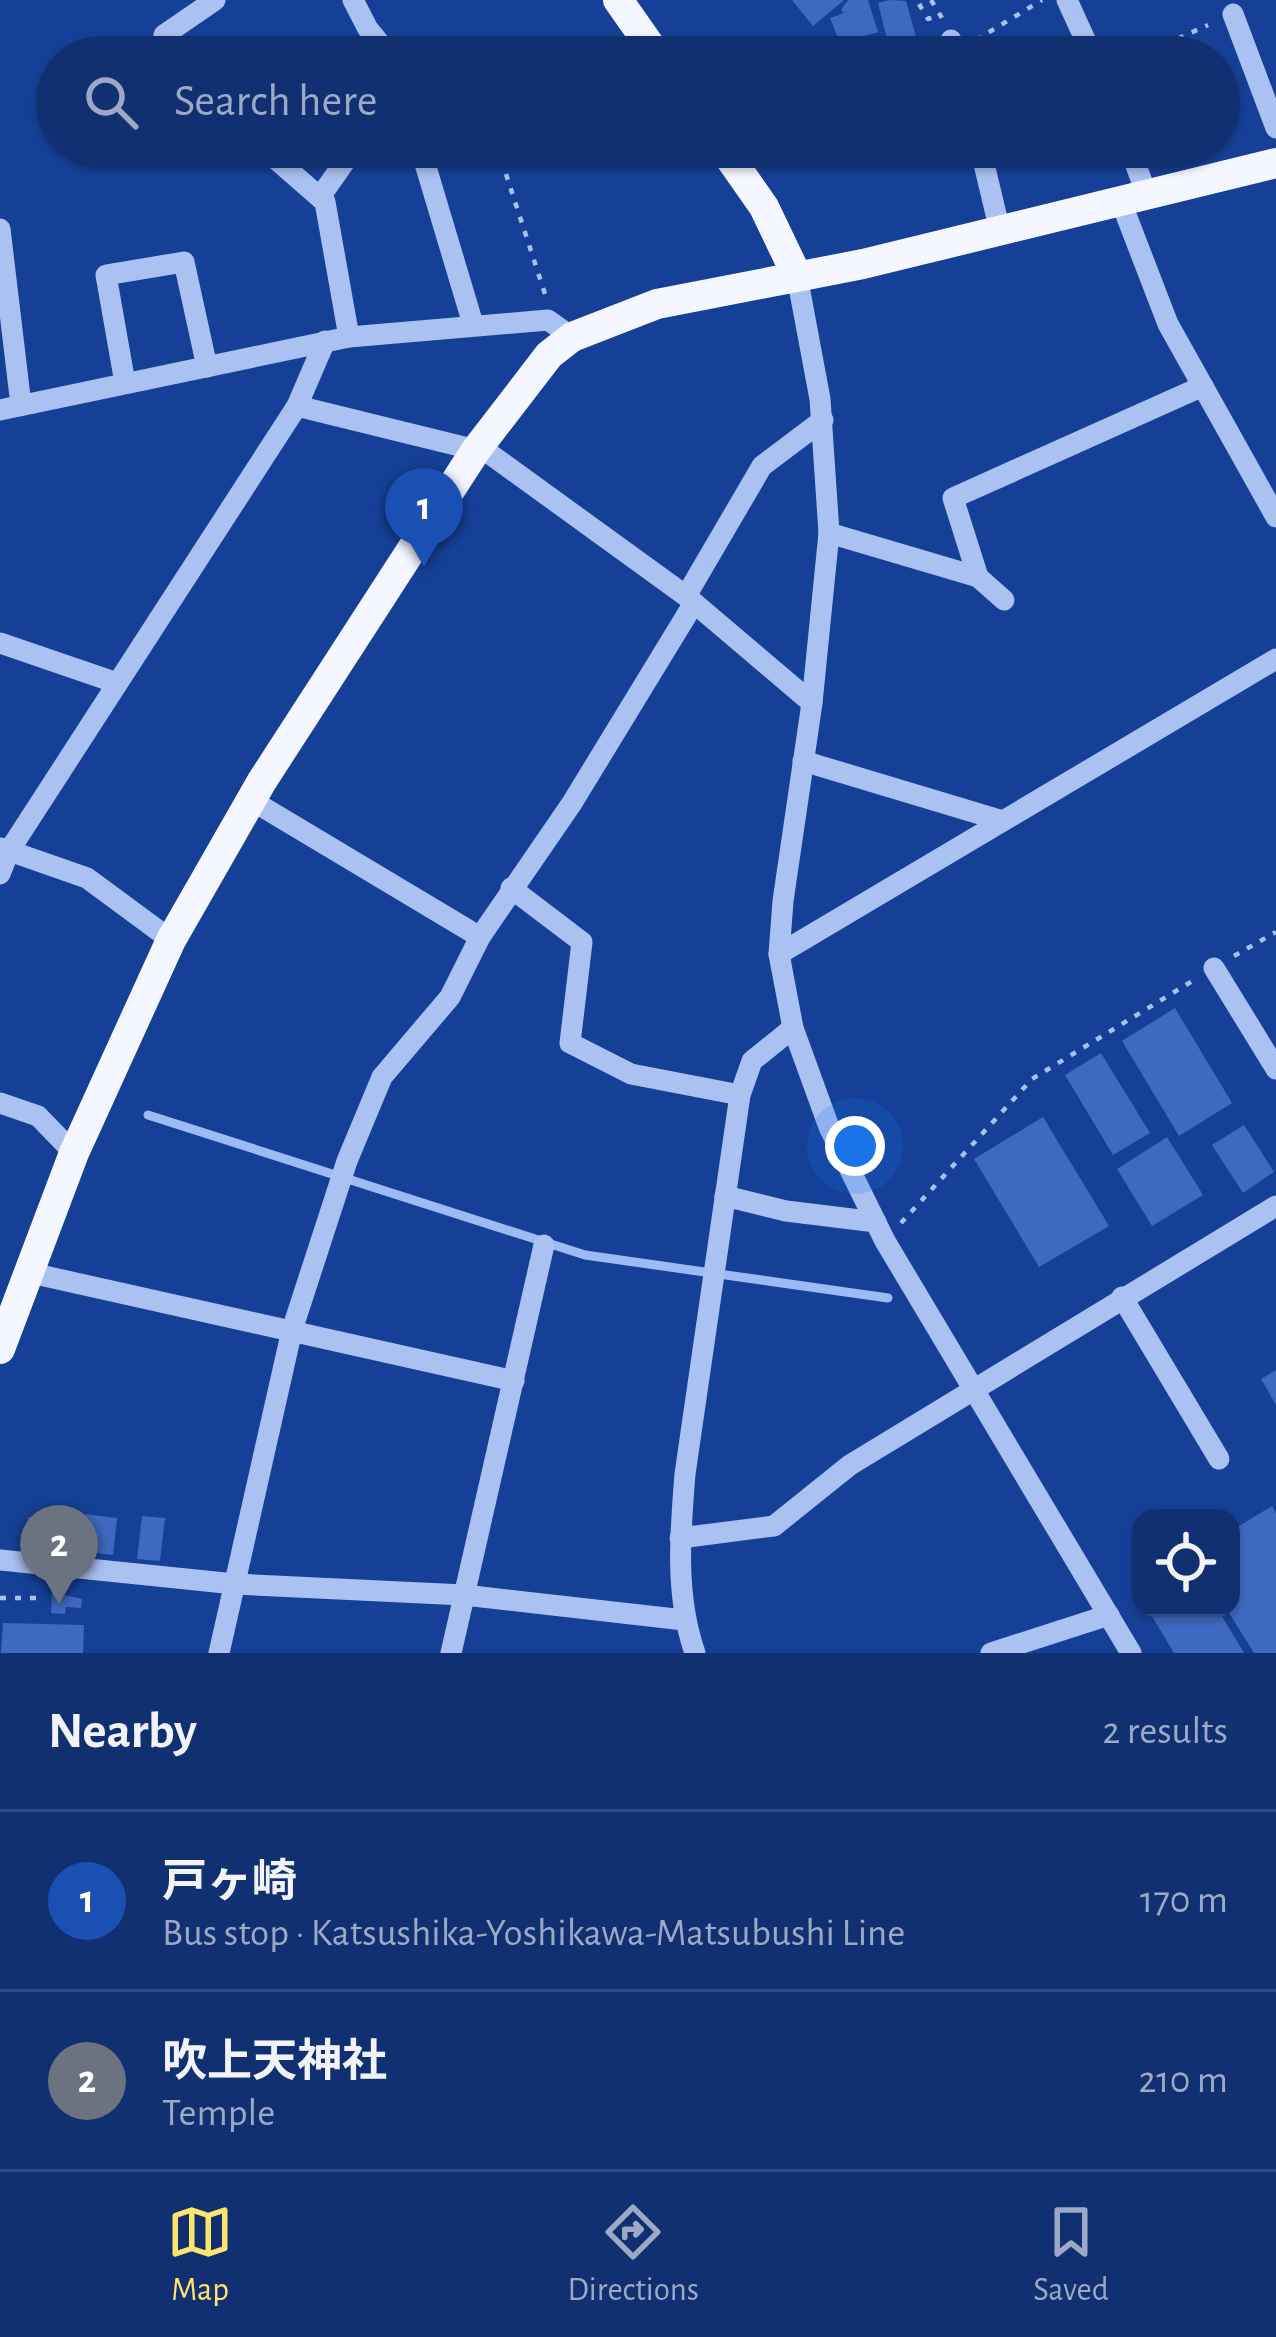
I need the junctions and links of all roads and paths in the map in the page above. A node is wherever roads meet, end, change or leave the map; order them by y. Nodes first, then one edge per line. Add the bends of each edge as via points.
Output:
1 (214, 0) edge
2 (353, 0) edge
3 (618, 0) edge
4 (1042, 0) edge
5 (1066, 0) edge
6 (919, 4) dead end
7 (1233, 14) joint
8 (941, 15) dead end
9 (164, 35) dead end
10 (374, 36) edge
11 (643, 36) edge
12 (985, 36) edge
13 (1083, 36) edge
14 (1184, 36) edge
15 (1276, 128) edge
16 (1276, 163) edge
17 (286, 168) edge
18 (340, 168) edge
19 (426, 168) edge
20 (737, 168) edge
21 (985, 168) edge
22 (1131, 168) edge
23 (506, 174) dead end
24 (320, 197) junction
25 (1134, 198) junction
26 (0, 229) edge
27 (1000, 232) junction
28 (797, 277) junction
29 (472, 324) junction
30 (563, 331) junction
31 (349, 337) junction
32 (326, 341) junction
33 (207, 367) junction
34 (125, 383) junction
35 (1203, 386) junction
36 (297, 406) junction
37 (10, 407) edge
38 (823, 420) junction
39 (477, 448) junction
40 (1276, 517) edge
41 (829, 533) junction
42 (978, 577) junction
43 (690, 600) junction
44 (1004, 601) dead end
45 (0, 643) edge
46 (1276, 659) edge
47 (117, 683) junction
48 (812, 703) junction
49 (803, 761) junction
50 (250, 800) junction
51 (1004, 821) junction
52 (4, 850) edge
53 (0, 874) edge
54 (512, 888) junction
55 (1276, 932) edge
56 (481, 937) junction
57 (171, 940) junction
58 (779, 954) junction
59 (1214, 968) junction
60 (793, 1028) junction
61 (1276, 1070) edge
62 (740, 1095) junction
63 (0, 1103) edge
64 (74, 1153) junction
65 (725, 1196) junction
66 (1276, 1206) edge
67 (880, 1231) junction
68 (544, 1245) dead end
69 (31, 1273) junction
70 (1122, 1297) junction
71 (292, 1330) junction
72 (1, 1346) edge
73 (514, 1382) junction
74 (975, 1389) junction
75 (1219, 1459) dead end
76 (680, 1538) junction
77 (0, 1560) edge
78 (235, 1584) junction
79 (464, 1595) junction
80 (0, 1598) edge
81 (38, 1598) dead end
82 (1109, 1615) junction
83 (684, 1620) junction
84 (219, 1653) edge
85 (451, 1653) edge
86 (695, 1653) edge
87 (991, 1653) edge
88 (1132, 1653) edge

1 - 9 street
2 - 10 street
3 - 11 main road
4 - 12 path
5 - 13 street
6 - 8 path via 928,19
7 - 14 path
7 - 15 street
16 - 25 main road
17 - 24 street
18 - 24 street
19 - 29 street
20 - 28 main road
21 - 27 street
22 - 25 street
23 - 30 path
24 - 31 street
25 - 27 main road
25 - 35 street via 1168,324
26 - 37 street
27 - 28 main road
28 - 30 main road
28 - 38 street
29 - 30 street via 548,320
29 - 31 street
30 - 39 main road
31 - 32 street
32 - 33 street
32 - 36 street
33 - 34 street
33 - 34 street via 184,262 106,275
34 - 37 street
35 - 40 street
35 - 42 street via 952,498
36 - 39 street
36 - 47 street
38 - 41 street
38 - 43 street via 762,466
39 - 43 street
39 - 50 main road
41 - 42 street
41 - 48 street
42 - 44 street
43 - 48 street
43 - 54 street via 572,803
45 - 47 street
46 - 51 street
47 - 52 street
48 - 49 street
49 - 51 street
49 - 58 street
50 - 56 street
50 - 57 main road
51 - 58 street
52 - 53 street
52 - 57 street via 87,878
54 - 56 street
54 - 62 street via 582,942 570,1042 631,1074
55 - 59 path
56 - 71 street via 450,997 382,1077
57 - 64 main road
58 - 60 street
59 - 61 street
59 - 67 path via 1032,1078
60 - 62 street via 752,1061
60 - 67 street
62 - 65 street
63 - 64 street via 38,1116
64 - 69 main road
65 - 67 street
65 - 76 street
66 - 70 street
67 - 74 street
68 - 73 street
69 - 71 street
69 - 72 main road
70 - 74 street
70 - 75 street
71 - 73 street
71 - 78 street
73 - 79 street
74 - 76 street via 850,1465 774,1526
74 - 82 street
76 - 83 street
77 - 78 street
78 - 79 street
78 - 84 street
79 - 83 street
79 - 85 street
80 - 81 path
82 - 87 street
82 - 88 street
83 - 86 street

